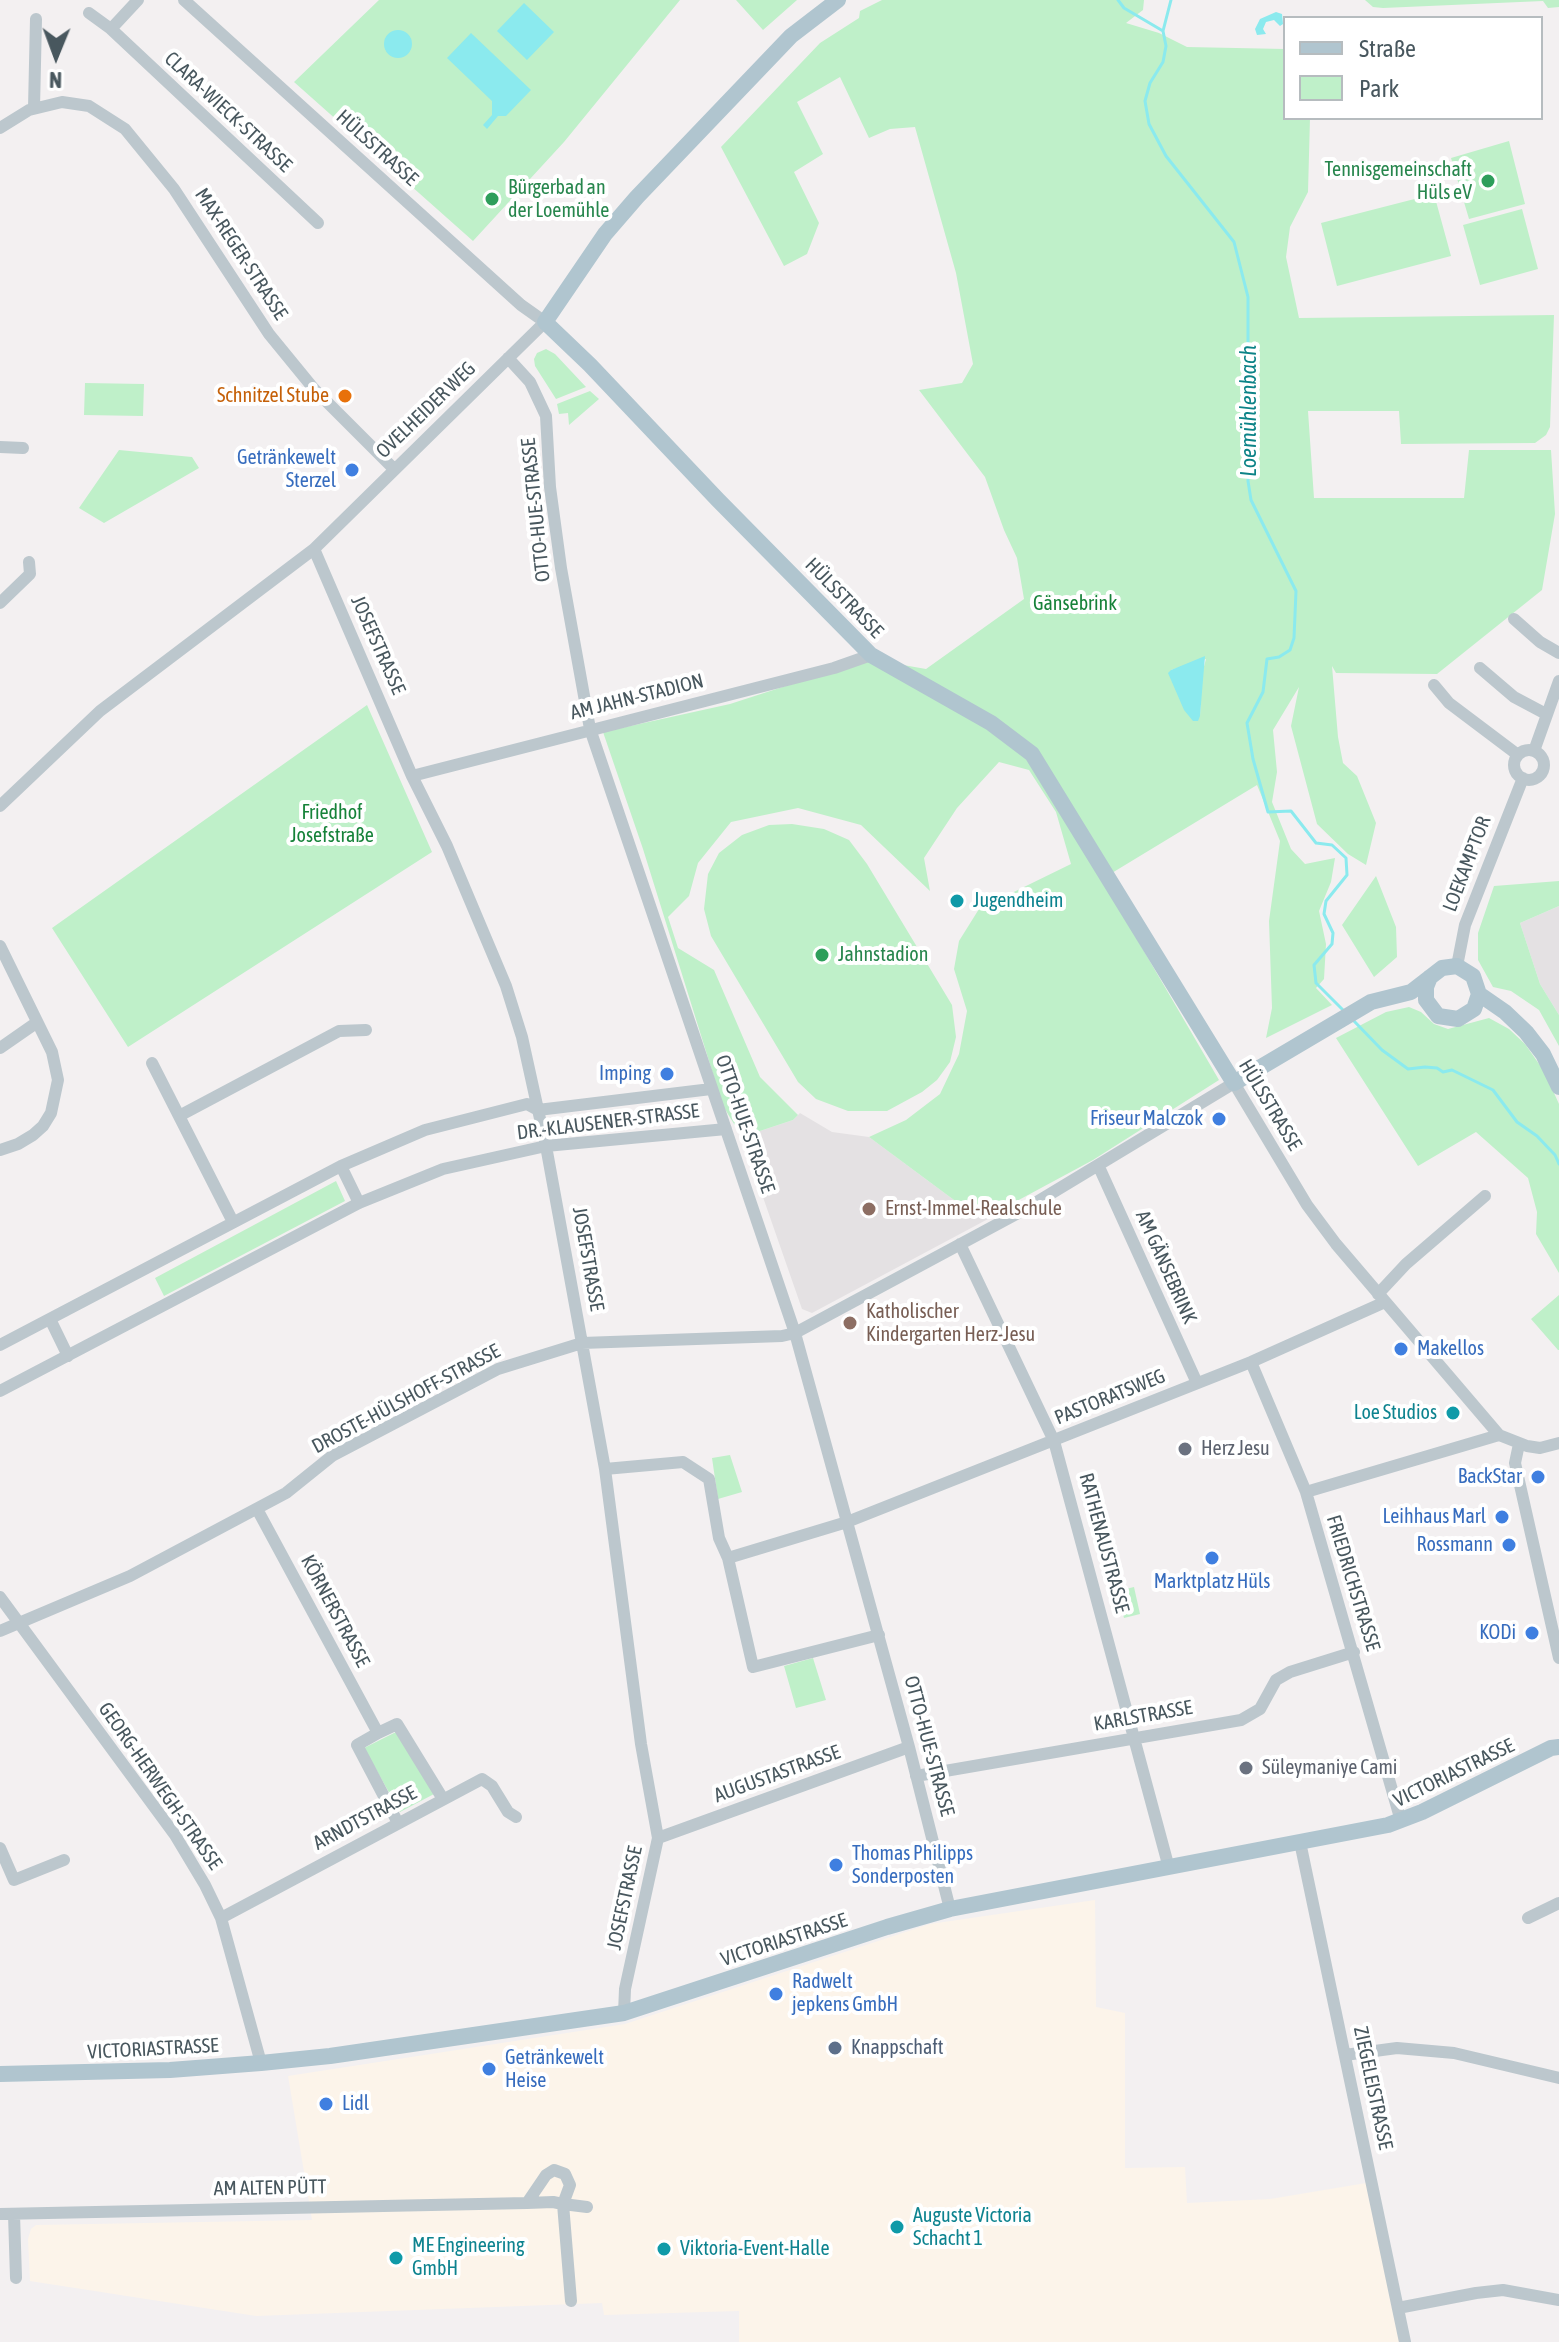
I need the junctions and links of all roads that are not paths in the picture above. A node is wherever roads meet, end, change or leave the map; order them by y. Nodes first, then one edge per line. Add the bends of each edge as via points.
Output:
1 (138, 0) edge
2 (184, 0) edge
3 (838, 0) edge
4 (89, 13) dead end
5 (36, 19) dead end
6 (111, 29) junction
7 (34, 108) junction
8 (0, 128) edge
9 (318, 223) dead end
10 (545, 322) junction
11 (508, 358) junction
12 (0, 447) edge
13 (23, 448) dead end
14 (394, 469) junction
15 (314, 549) junction
16 (29, 562) dead end
17 (0, 603) edge
18 (1514, 619) dead end
19 (1559, 653) edge
20 (871, 655) junction
21 (1480, 668) dead end
22 (1559, 681) edge
23 (1434, 685) dead end
24 (1546, 714) junction
25 (590, 729) junction
26 (1534, 751) junction
27 (1518, 755) junction
28 (1544, 765) junction
29 (1559, 766) edge
30 (412, 776) junction
31 (1523, 778) junction
32 (0, 806) edge
33 (0, 946) edge
34 (1457, 966) junction
35 (1430, 977) junction
36 (1411, 992) junction
37 (1479, 994) junction
38 (1426, 1000) junction
39 (1505, 1012) junction
40 (1470, 1013) junction
41 (36, 1023) junction
42 (366, 1030) dead end
43 (0, 1048) edge
44 (152, 1063) dead end
45 (1234, 1083) junction
46 (1559, 1087) edge
47 (711, 1089) junction
48 (538, 1110) junction
49 (179, 1116) junction
50 (726, 1129) junction
51 (546, 1146) junction
52 (0, 1150) edge
53 (341, 1166) junction
54 (1099, 1167) junction
55 (1485, 1196) dead end
56 (359, 1203) junction
57 (233, 1222) junction
58 (960, 1244) junction
59 (1381, 1298) junction
60 (50, 1319) junction
61 (795, 1333) junction
62 (582, 1343) junction
63 (0, 1345) edge
64 (68, 1356) junction
65 (1251, 1362) junction
66 (1197, 1383) junction
67 (0, 1391) edge
68 (1499, 1435) junction
69 (1054, 1441) junction
70 (1559, 1443) edge
71 (1523, 1445) junction
72 (605, 1469) junction
73 (1306, 1492) junction
74 (257, 1509) junction
75 (847, 1522) junction
76 (728, 1558) junction
77 (0, 1597) edge
78 (19, 1621) junction
79 (0, 1631) edge
80 (879, 1635) junction
81 (1354, 1652) junction
82 (1559, 1658) edge
83 (378, 1733) junction
84 (1135, 1737) junction
85 (909, 1747) junction
86 (1559, 1747) edge
87 (916, 1776) junction
88 (443, 1799) junction
89 (516, 1817) dead end
90 (1401, 1821) junction
91 (398, 1823) junction
92 (658, 1838) junction
93 (1300, 1842) junction
94 (0, 1848) edge
95 (64, 1860) dead end
96 (1169, 1868) junction
97 (1559, 1903) edge
98 (950, 1909) junction
99 (221, 1918) junction
100 (1528, 1918) dead end
101 (624, 2013) junction
102 (1345, 2055) junction
103 (261, 2063) junction
104 (0, 2074) edge
105 (1559, 2078) edge
106 (527, 2203) junction
107 (563, 2204) junction
108 (587, 2207) dead end
109 (0, 2214) edge
110 (14, 2214) junction
111 (16, 2278) dead end
112 (1559, 2300) edge
113 (571, 2301) dead end
114 (1398, 2308) junction
115 (1405, 2342) edge

1 - 6 street
2 - 10 street, HÜLSSTRASSE
3 - 10 main road, OVELHEIDER WEG via 791,36 647,186 605,234
4 - 6 street, CLARA-WIECK-STRASSE
5 - 7 street
6 - 9 street, CLARA-WIECK-STRASSE
7 - 8 street, MAX-REGER-STRASSE
7 - 14 street, MAX-REGER-STRASSE via 62,102 89,106 136,141 174,189 269,334 314,389
10 - 11 street, OVELHEIDER WEG
10 - 20 main road, HÜLSSTRASSE
11 - 14 street, OVELHEIDER WEG
11 - 25 street, OTTO-HUE-STRASSE via 530,382 546,416 561,568
12 - 13 street
14 - 15 street, OVELHEIDER WEG
15 - 30 street, JOSEFSTRASSE
15 - 32 street, OVELHEIDER WEG via 100,711
16 - 17 street via 30,574
18 - 19 street
20 - 25 street, AM JAHN-STADION
20 - 45 main road, HÜLSSTRASSE via 971,711 1032,754
21 - 24 street via 1514,697
22 - 24 street
23 - 27 street via 1449,703
24 - 26 street
25 - 30 street, AM JAHN-STADION
25 - 47 street, OTTO-HUE-STRASSE
26 - 27 street
26 - 28 street
27 - 31 street via 1514,765
28 - 29 street
28 - 31 street via 1537,777
30 - 48 street, JOSEFSTRASSE via 506,986
31 - 34 street, LOEKAMPTOR via 1465,925
33 - 41 street
34 - 35 main road
34 - 37 main road via 1473,976
35 - 36 main road
35 - 38 main road
36 - 38 main road
36 - 45 main road via 1371,1002
37 - 39 main road
37 - 40 main road
38 - 40 main road via 1444,1019
39 - 40 main road
39 - 46 main road via 1543,1054
41 - 43 street
41 - 52 street via 56,1067 51,1113 33,1135
42 - 49 street via 339,1031
44 - 49 street
45 - 54 street, DROSTE-HÜLSHOFF-STRASSE
45 - 59 street, HÜLSSTRASSE via 1307,1205
47 - 48 street, DR.-KLAUSENER-STRASSE
47 - 50 street, OTTO-HUE-STRASSE
48 - 51 street, JOSEFSTRASSE
48 - 53 street, DR.-KLAUSENER-STRASSE via 527,1104 425,1130
49 - 57 street
50 - 51 street, DR.-KLAUSENER-STRASSE
50 - 61 street, OTTO-HUE-STRASSE
51 - 56 street, DR.-KLAUSENER-STRASSE via 443,1169
51 - 62 street, JOSEFSTRASSE
53 - 56 street
53 - 57 street, DR.-KLAUSENER-STRASSE
54 - 58 street, DROSTE-HÜLSHOFF-STRASSE
54 - 66 street, AM GÄNSEBRINK
55 - 59 street via 1406,1264
56 - 64 street, DR.-KLAUSENER-STRASSE
57 - 60 street, DR.-KLAUSENER-STRASSE
58 - 61 street, DROSTE-HÜLSHOFF-STRASSE
58 - 69 street, RATHENAUSTRASSE
59 - 65 street, PASTORATSWEG
59 - 68 street, HÜLSSTRASSE
60 - 63 street, DR.-KLAUSENER-STRASSE
60 - 64 street
61 - 62 street, DROSTE-HÜLSHOFF-STRASSE
61 - 75 street, OTTO-HUE-STRASSE
62 - 72 street, JOSEFSTRASSE
62 - 74 street, DROSTE-HÜLSHOFF-STRASSE via 498,1369 332,1456
64 - 67 street, DR.-KLAUSENER-STRASSE
65 - 66 street, PASTORATSWEG
65 - 73 street, FRIEDRICHSTRASSE
66 - 69 street, PASTORATSWEG
68 - 71 street, HÜLSSTRASSE
68 - 73 street
69 - 75 street, PASTORATSWEG
69 - 84 street, RATHENAUSTRASSE
70 - 71 street
71 - 82 street via 1515,1463
72 - 76 street via 683,1462 709,1479 719,1538
72 - 92 street, JOSEFSTRASSE
73 - 81 street, FRIEDRICHSTRASSE
74 - 78 street, DROSTE-HÜLSHOFF-STRASSE via 130,1576
74 - 83 street, KÖRNERSTRASSE
75 - 76 street, PASTORATSWEG
75 - 80 street, OTTO-HUE-STRASSE
76 - 80 street via 753,1667
77 - 78 street, GEORG-HERWEGH-STRASSE
78 - 79 street, DROSTE-HÜLSHOFF-STRASSE
78 - 99 street, GEORG-HERWEGH-STRASSE via 175,1835
80 - 85 street, OTTO-HUE-STRASSE
81 - 84 street, KARLSTRASSE via 1276,1680 1260,1709 1241,1720
81 - 90 street, FRIEDRICHSTRASSE
83 - 88 street via 397,1724
83 - 91 street via 357,1745
84 - 87 street, KARLSTRASSE
84 - 96 street, RATHENAUSTRASSE
85 - 87 street, OTTO-HUE-STRASSE
85 - 92 street, AUGUSTASTRASSE
86 - 90 main road, VICTORIASTRASSE
87 - 98 street, OTTO-HUE-STRASSE
88 - 89 street, ARNDTSTRASSE via 482,1779
88 - 91 street, ARNDTSTRASSE
90 - 93 main road, VICTORIASTRASSE
91 - 99 street, ARNDTSTRASSE
92 - 101 street, JOSEFSTRASSE
93 - 96 main road, VICTORIASTRASSE
93 - 102 street, ZIEGELEISTRASSE
94 - 95 street via 14,1880
96 - 98 main road, VICTORIASTRASSE
97 - 100 street
98 - 101 main road, VICTORIASTRASSE
99 - 103 street, GEORG-HERWEGH-STRASSE
101 - 103 main road, VICTORIASTRASSE
102 - 105 street via 1397,2048 1454,2053
102 - 114 street, ZIEGELEISTRASSE
103 - 104 main road, VICTORIASTRASSE
106 - 107 street, AM ALTEN PÜTT
106 - 107 street via 554,2170 565,2174 570,2185
106 - 110 street, AM ALTEN PÜTT
107 - 108 street, AM ALTEN PÜTT
107 - 113 street
109 - 110 street, AM ALTEN PÜTT
110 - 111 street
112 - 114 street via 1503,2290
114 - 115 street, ZIEGELEISTRASSE

